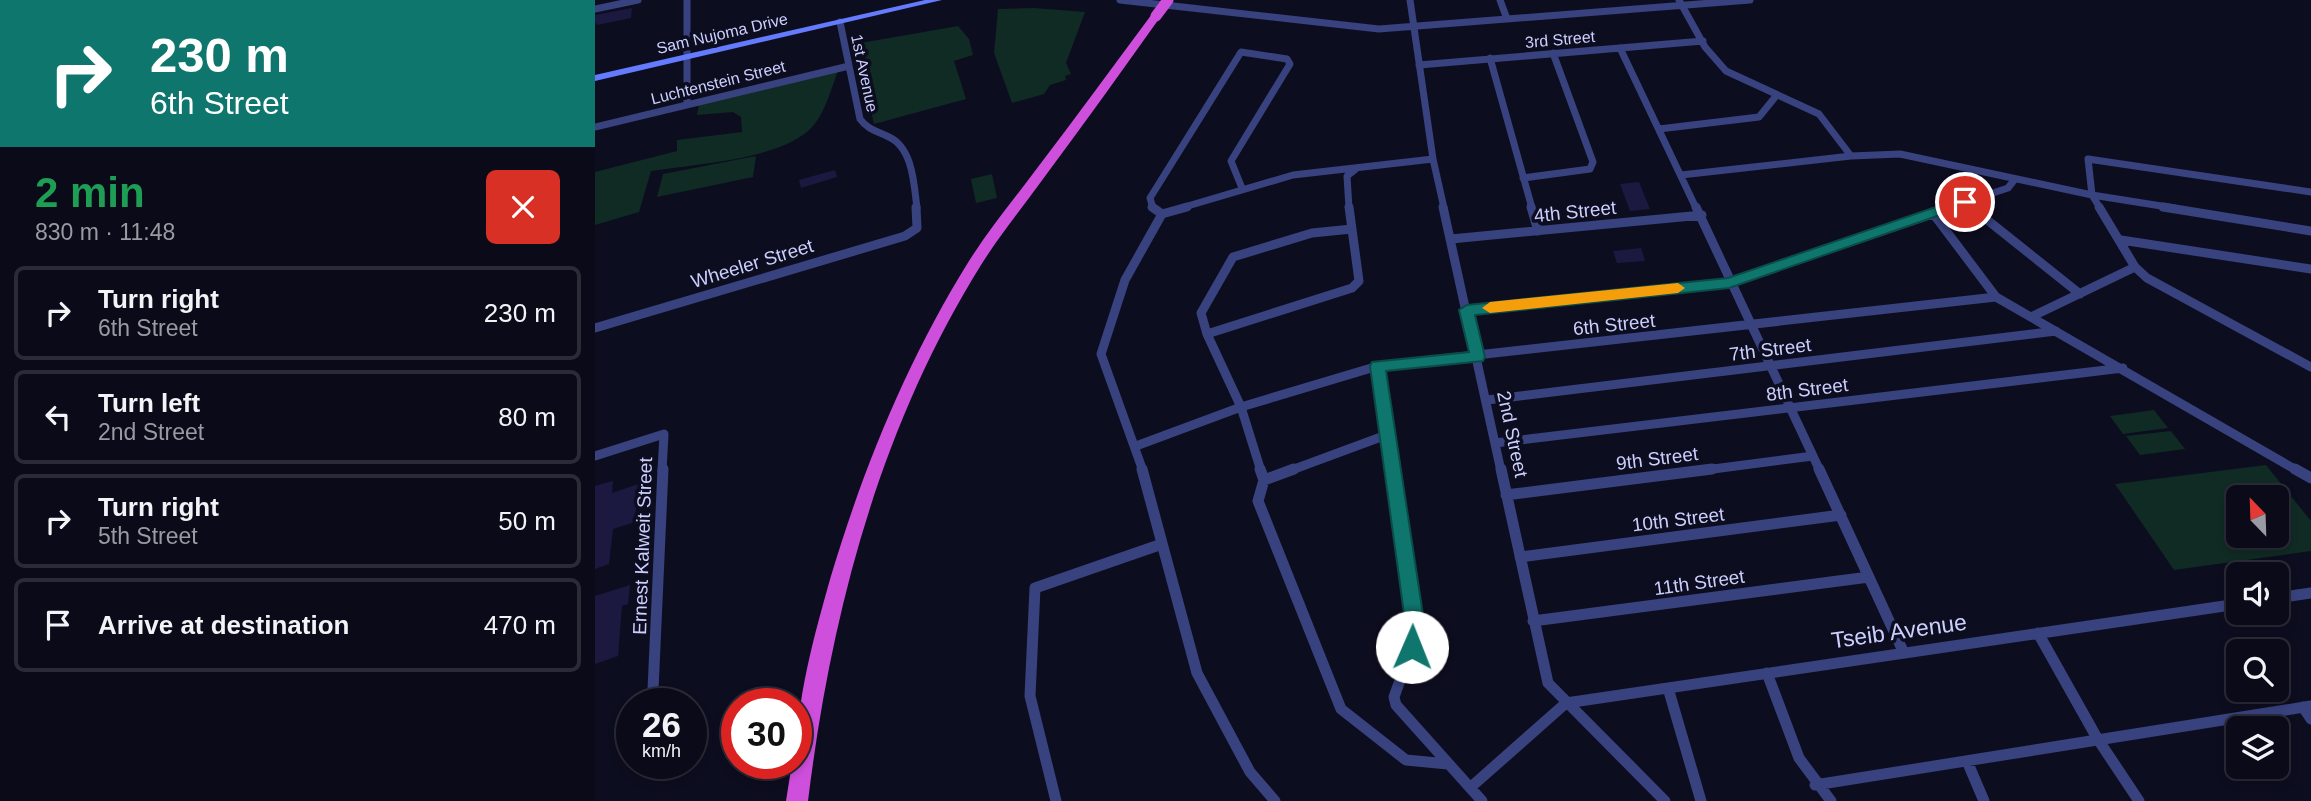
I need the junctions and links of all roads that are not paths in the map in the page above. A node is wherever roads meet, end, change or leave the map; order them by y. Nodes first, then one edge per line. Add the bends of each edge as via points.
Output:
1 (616, 0) edge
2 (638, 0) edge
3 (687, 0) edge
4 (937, 0) edge
5 (1119, 0) edge
6 (1168, 0) edge
7 (1410, 0) edge
8 (1500, 0) edge
9 (1588, 0) edge
10 (1750, 0) edge
11 (1680, 3) edge
12 (595, 7) edge
13 (1594, 12) junction
14 (1507, 19) junction
15 (841, 22) junction
16 (1416, 28) junction
17 (1703, 41) junction
18 (1620, 48) junction
19 (1553, 53) junction
20 (686, 57) junction
21 (1490, 58) junction
22 (1419, 65) junction
23 (849, 66) junction
24 (595, 78) edge
25 (1776, 96) junction
26 (687, 104) junction
27 (595, 127) edge
28 (1659, 129) junction
29 (1851, 156) junction
30 (1433, 159) junction
31 (1360, 167) junction
32 (1681, 175) junction
33 (1523, 178) junction
34 (2015, 178) junction
35 (1242, 188) junction
36 (2311, 192) edge
37 (2092, 195) junction
38 (1965, 202) junction
39 (1932, 212) junction
40 (1162, 214) junction
41 (1702, 215) junction
42 (917, 228) joint
43 (1352, 229) junction
44 (1538, 231) junction
45 (2311, 231) edge
46 (1451, 239) junction
47 (2121, 240) junction
48 (2135, 267) junction
49 (2311, 269) edge
50 (1729, 283) junction
51 (2080, 293) junction
52 (1996, 297) junction
53 (1467, 310) junction
54 (2031, 317) junction
55 (1751, 326) junction
56 (595, 328) edge
57 (2056, 331) junction
58 (1206, 334) junction
59 (1478, 357) junction
60 (1378, 366) junction
61 (1770, 367) junction
62 (2311, 367) edge
63 (2123, 368) junction
64 (1487, 400) junction
65 (1241, 407) junction
66 (1790, 409) junction
67 (1389, 434) junction
68 (1495, 443) junction
69 (1136, 446) junction
70 (595, 456) edge
71 (1813, 456) junction
72 (2311, 478) edge
73 (1264, 480) junction
74 (1506, 495) junction
75 (1841, 515) junction
76 (1162, 544) junction
77 (1520, 557) junction
78 (1869, 577) junction
79 (2311, 593) edge
80 (2289, 596) edge
81 (2226, 606) edge
82 (1533, 621) junction
83 (2038, 633) junction
84 (1903, 651) junction
85 (1767, 673) junction
86 (653, 688) edge
87 (1668, 688) junction
88 (1566, 704) junction
89 (2307, 706) edge
90 (2311, 719) edge
91 (2098, 738) junction
92 (1967, 761) junction
93 (1448, 764) junction
94 (1815, 785) junction
95 (1471, 788) junction
96 (797, 801) edge
97 (1056, 801) edge
98 (1275, 801) edge
99 (1482, 801) edge
100 (1665, 801) edge
101 (1701, 801) edge
102 (1831, 801) edge
103 (1984, 801) edge
104 (2139, 801) edge

1 - 12 street
2 - 12 street
3 - 20 street
4 - 15 main road, Sam Nujoma Drive
5 - 16 street via 1365,28
6 - 96 highway, bridge via 974,265 912,378 865,499 830,614 810,703
7 - 16 street, 2nd Street
8 - 14 street
9 - 13 street
10 - 11 street
11 - 13 street
11 - 17 street
13 - 14 street
14 - 16 street
15 - 20 main road, Sam Nujoma Drive
15 - 23 street, 1st Avenue
16 - 22 street, 2nd Street
17 - 18 street, 3rd Street
17 - 25 street via 1727,71
18 - 19 street, 3rd Street
18 - 28 street
19 - 21 street, 3rd Street
19 - 33 street via 1593,162 1590,169
20 - 24 main road, Sam Nujoma Drive
20 - 26 street
21 - 22 street, 3rd Street
21 - 33 street
22 - 30 street, 2nd Street
23 - 26 street, Luchtenstein Street
23 - 42 street, 1st Avenue via 865,128 896,141 908,153
25 - 28 street via 1759,117
25 - 29 street via 1821,115
26 - 27 street, Luchtenstein Street
28 - 32 street
29 - 32 street
29 - 34 street via 1900,154
30 - 31 street
30 - 46 street, 2nd Street
31 - 35 street via 1293,175
31 - 43 street via 1346,182
32 - 41 street
33 - 44 street
34 - 37 street
34 - 38 street via 2008,188
35 - 40 street
35 - 40 street via 1231,161 1290,64 1287,59 1241,52 1150,198 1152,208
36 - 37 street via 2088,159
37 - 45 street
37 - 47 street
38 - 39 street
38 - 51 street
39 - 50 street
39 - 52 street
40 - 69 street via 1125,280 1101,354
41 - 44 street, 4th Street
41 - 50 street
42 - 56 street, Wheeler Street via 905,236
43 - 58 street via 1313,233 1233,257 1201,313
43 - 58 street via 1359,281 1352,288
44 - 46 street, 4th Street
46 - 53 street, 2nd Street
47 - 48 street
47 - 49 street
48 - 51 street
48 - 62 street via 2157,285
50 - 53 street
50 - 55 street
51 - 54 street
52 - 54 street
52 - 55 street, 6th Street
53 - 59 street, 2nd Street
54 - 57 street
55 - 59 street, 6th Street
55 - 61 street
57 - 61 street, 7th Street
57 - 63 street
58 - 65 street
59 - 60 street, 6th Street
59 - 64 street, 2nd Street
60 - 65 street, 6th Street
60 - 67 street
61 - 64 street, 7th Street
61 - 66 street
63 - 66 street, 8th Street
63 - 72 street
64 - 68 street, 2nd Street
65 - 69 street, 6th Street
65 - 73 street
66 - 68 street, 8th Street
66 - 71 street
67 - 73 street
67 - 93 street via 1415,628 1394,697
68 - 74 street, 2nd Street
69 - 76 street
70 - 86 street, Ernest Kalweit Street via 664,434
71 - 74 street, 9th Street
71 - 75 street
73 - 93 street via 1258,501 1341,709 1406,760
74 - 77 street, 2nd Street
75 - 77 street, 10th Street
75 - 78 street
76 - 97 street via 1035,588 1030,696
76 - 98 street via 1197,673 1250,772
77 - 82 street, 2nd Street
78 - 82 street, 11th Street
78 - 84 street
79 - 80 street
81 - 83 street, Tseib Avenue
82 - 88 street, 2nd Street via 1548,683
83 - 84 street, Tseib Avenue
83 - 91 street
84 - 85 street, Tseib Avenue
85 - 87 street, Tseib Avenue
85 - 94 street via 1798,758
87 - 88 street, Tseib Avenue
87 - 101 street
88 - 95 street
88 - 100 street, 2nd Street
89 - 90 street
89 - 91 street
91 - 92 street
91 - 104 street
92 - 94 street
92 - 103 street
93 - 95 street
94 - 102 street
95 - 99 street

